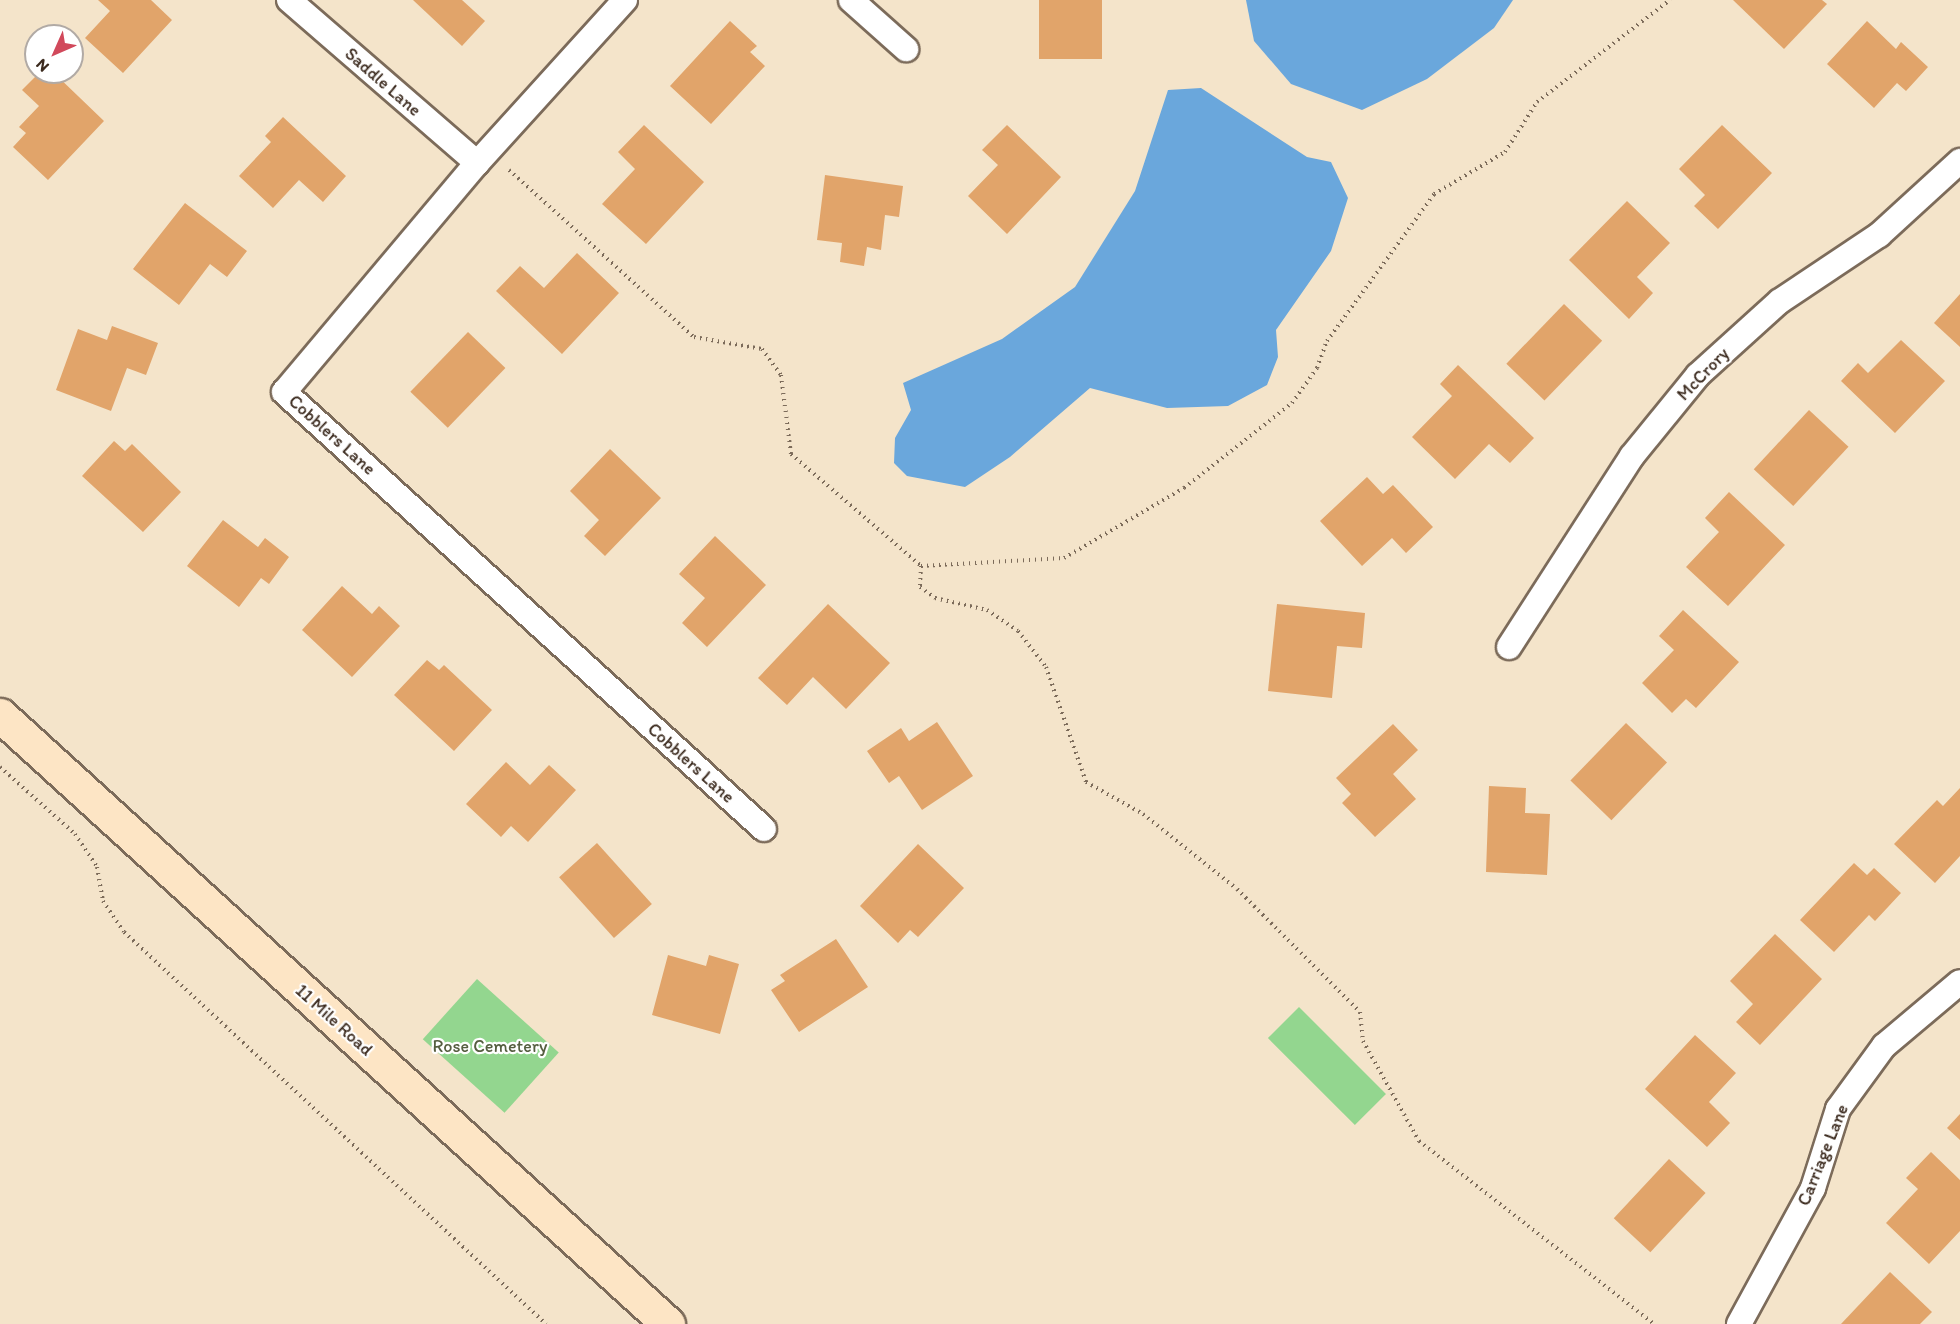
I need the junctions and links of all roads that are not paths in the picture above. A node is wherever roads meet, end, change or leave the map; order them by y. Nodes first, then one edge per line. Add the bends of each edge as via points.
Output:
1 (289, 0) edge
2 (625, 0) edge
3 (851, 0) edge
4 (906, 49) dead end
5 (482, 157) junction
6 (1960, 161) edge
7 (1509, 647) dead end
8 (0, 715) edge
9 (764, 829) dead end
10 (1960, 982) edge
11 (668, 1324) edge
12 (1739, 1324) edge

1 - 5 street, Saddle Lane
2 - 5 street, Cobblers Lane
3 - 4 street
5 - 9 street, Cobblers Lane via 284,392
6 - 7 street, McCrory via 1879,235 1780,301 1698,375 1632,456
8 - 11 street, 11 Mile Road
10 - 12 street, Carriage Lane via 1884,1046 1838,1109 1813,1188

